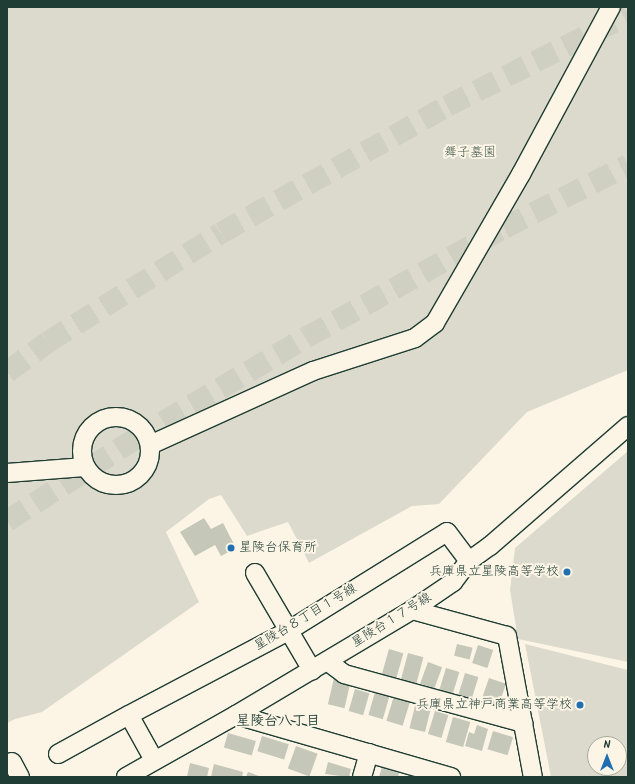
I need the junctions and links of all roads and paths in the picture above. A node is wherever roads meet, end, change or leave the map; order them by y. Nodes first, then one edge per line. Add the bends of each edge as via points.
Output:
1 (611, 7) edge
2 (628, 426) edge
3 (150, 445) junction
4 (85, 467) junction
5 (7, 473) edge
6 (469, 561) junction
7 (255, 573) dead end
8 (412, 610) junction
9 (288, 630) junction
10 (319, 665) junction
11 (129, 715) junction
12 (236, 715) junction
13 (523, 723) junction
14 (369, 753) junction
15 (58, 754) dead end
16 (142, 772) edge
17 (362, 777) edge
18 (452, 777) edge
19 (533, 777) edge

1 - 3 street via 521,174 435,323 415,338 313,371
2 - 6 street, 星陵台１７号線 via 490,546
3 - 4 street via 150,455 143,472 127,483 118,485 99,481
3 - 4 street via 142,428 135,422 117,416 108,417 98,421 84,436 81,447
4 - 5 street
6 - 8 street, 星陵台１７号線 via 453,582
6 - 9 street, 星陵台８丁目１号線 via 447,532
7 - 9 street
8 - 10 street, 星陵台１７号線
8 - 13 street via 507,636
9 - 10 street
9 - 11 street, 星陵台８丁目１号線
10 - 12 street, 星陵台１７号線
10 - 13 street
11 - 15 street, 星陵台８丁目１号線
11 - 16 street
12 - 14 street
12 - 16 street, 星陵台１７号線
13 - 19 street
14 - 17 street
14 - 18 street

